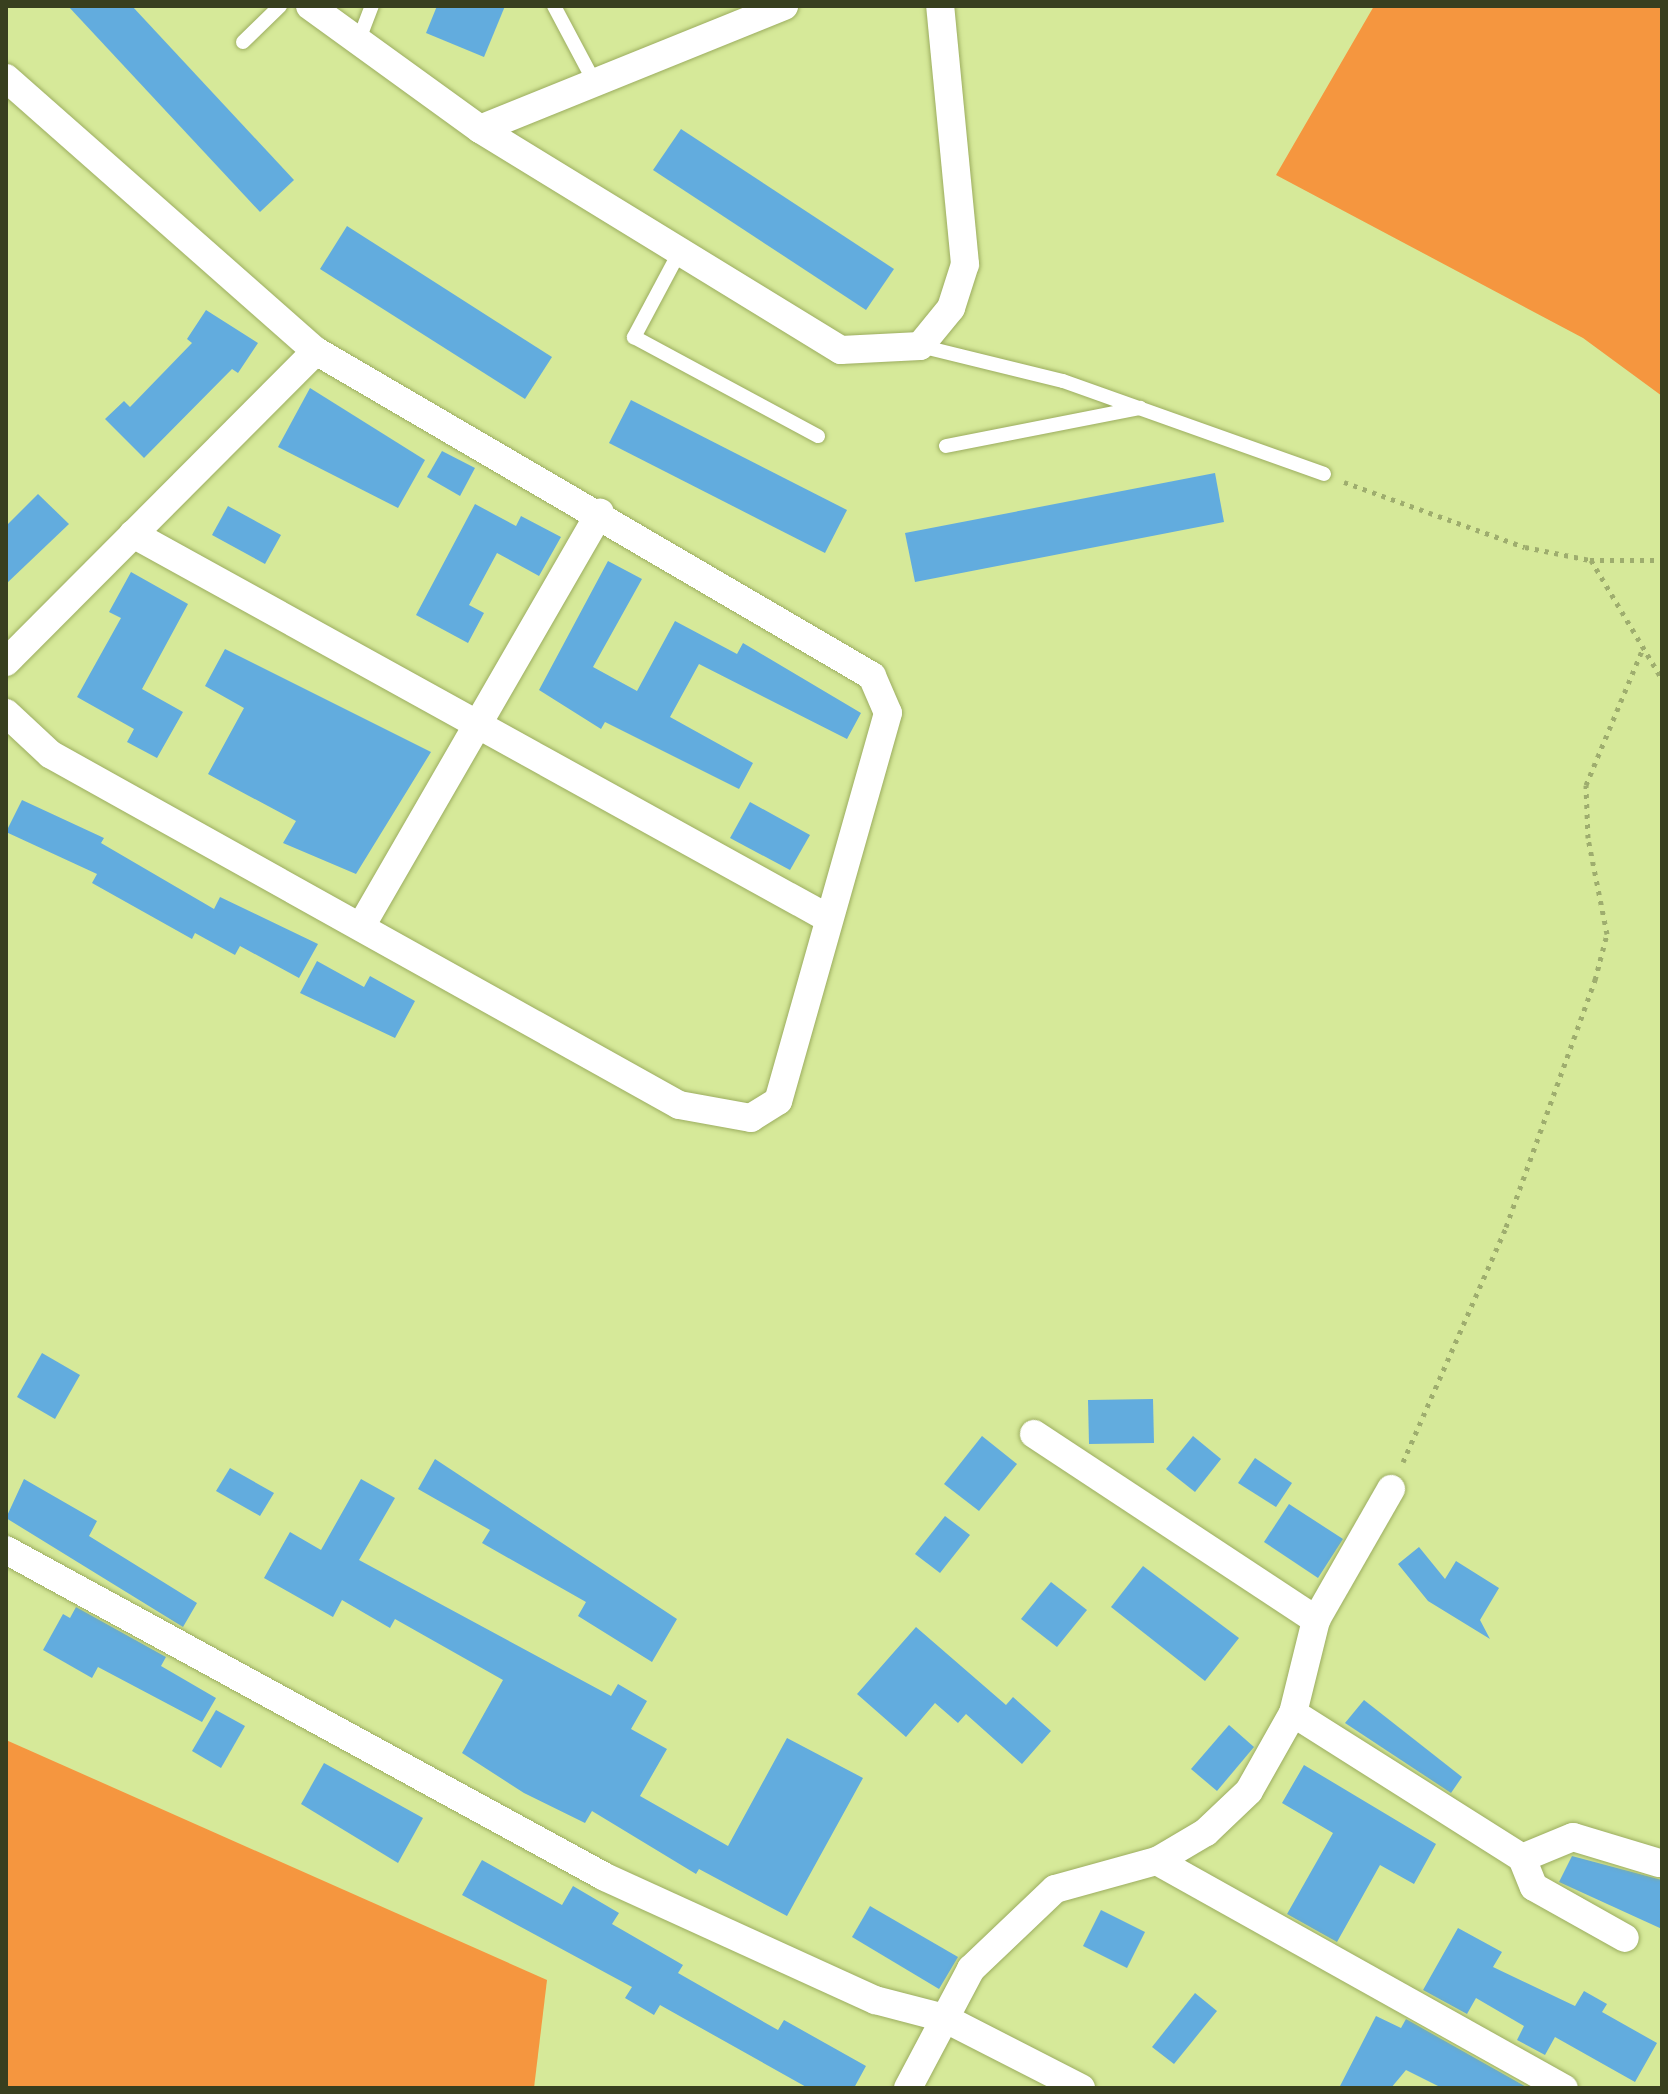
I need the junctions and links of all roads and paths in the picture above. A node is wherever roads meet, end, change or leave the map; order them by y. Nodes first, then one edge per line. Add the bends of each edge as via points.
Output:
1 (280, 6) edge
2 (310, 6) edge
3 (372, 6) edge
4 (554, 6) edge
5 (784, 6) edge
6 (940, 6) edge
7 (243, 42) dead end
8 (358, 42) junction
9 (6, 78) edge
10 (595, 83) junction
11 (480, 129) junction
12 (680, 251) junction
13 (920, 346) junction
14 (316, 351) junction
15 (1140, 408) junction
16 (818, 436) dead end
17 (946, 446) dead end
18 (1324, 474) joint
19 (600, 513) junction
20 (133, 534) junction
21 (1590, 560) junction
22 (1662, 560) edge
23 (1643, 648) junction
24 (6, 662) edge
25 (1662, 679) edge
26 (6, 713) edge
27 (476, 721) junction
28 (826, 917) junction
29 (363, 923) junction
30 (1034, 1434) dead end
31 (1391, 1489) joint
32 (6, 1550) edge
33 (1316, 1620) junction
34 (1293, 1713) junction
35 (1522, 1858) junction
36 (1157, 1861) junction
37 (1659, 1863) dead end
38 (1625, 1938) dead end
39 (944, 2018) junction
40 (1521, 2079) edge
41 (908, 2088) edge
42 (1081, 2088) edge
43 (1564, 2088) edge

1 - 7 lane
2 - 8 street
3 - 8 lane
4 - 10 lane
5 - 10 street
6 - 13 street via 965,264 951,308
8 - 11 street
9 - 14 street
10 - 11 street
11 - 12 street
12 - 13 street via 841,350
12 - 16 lane via 634,337
13 - 15 lane
14 - 19 street
14 - 20 street
15 - 17 lane
15 - 18 lane
18 - 21 path via 1432,519
19 - 27 street
19 - 28 street via 872,676 888,713
20 - 24 street
20 - 27 street
21 - 22 path
21 - 23 path
23 - 25 path
23 - 31 path via 1586,785 1588,838 1607,934 1595,980 1506,1227
26 - 29 street via 50,754
27 - 28 street
27 - 29 street
28 - 29 street via 778,1101 751,1118 679,1105
30 - 33 street
31 - 33 street
32 - 39 street via 605,1877 875,2000
33 - 34 street
34 - 35 street
34 - 36 street via 1249,1791 1206,1832
35 - 37 street via 1573,1837
35 - 38 street via 1534,1887
36 - 39 street via 1055,1889 971,1969
36 - 40 street
39 - 41 street
39 - 42 street
40 - 43 street

